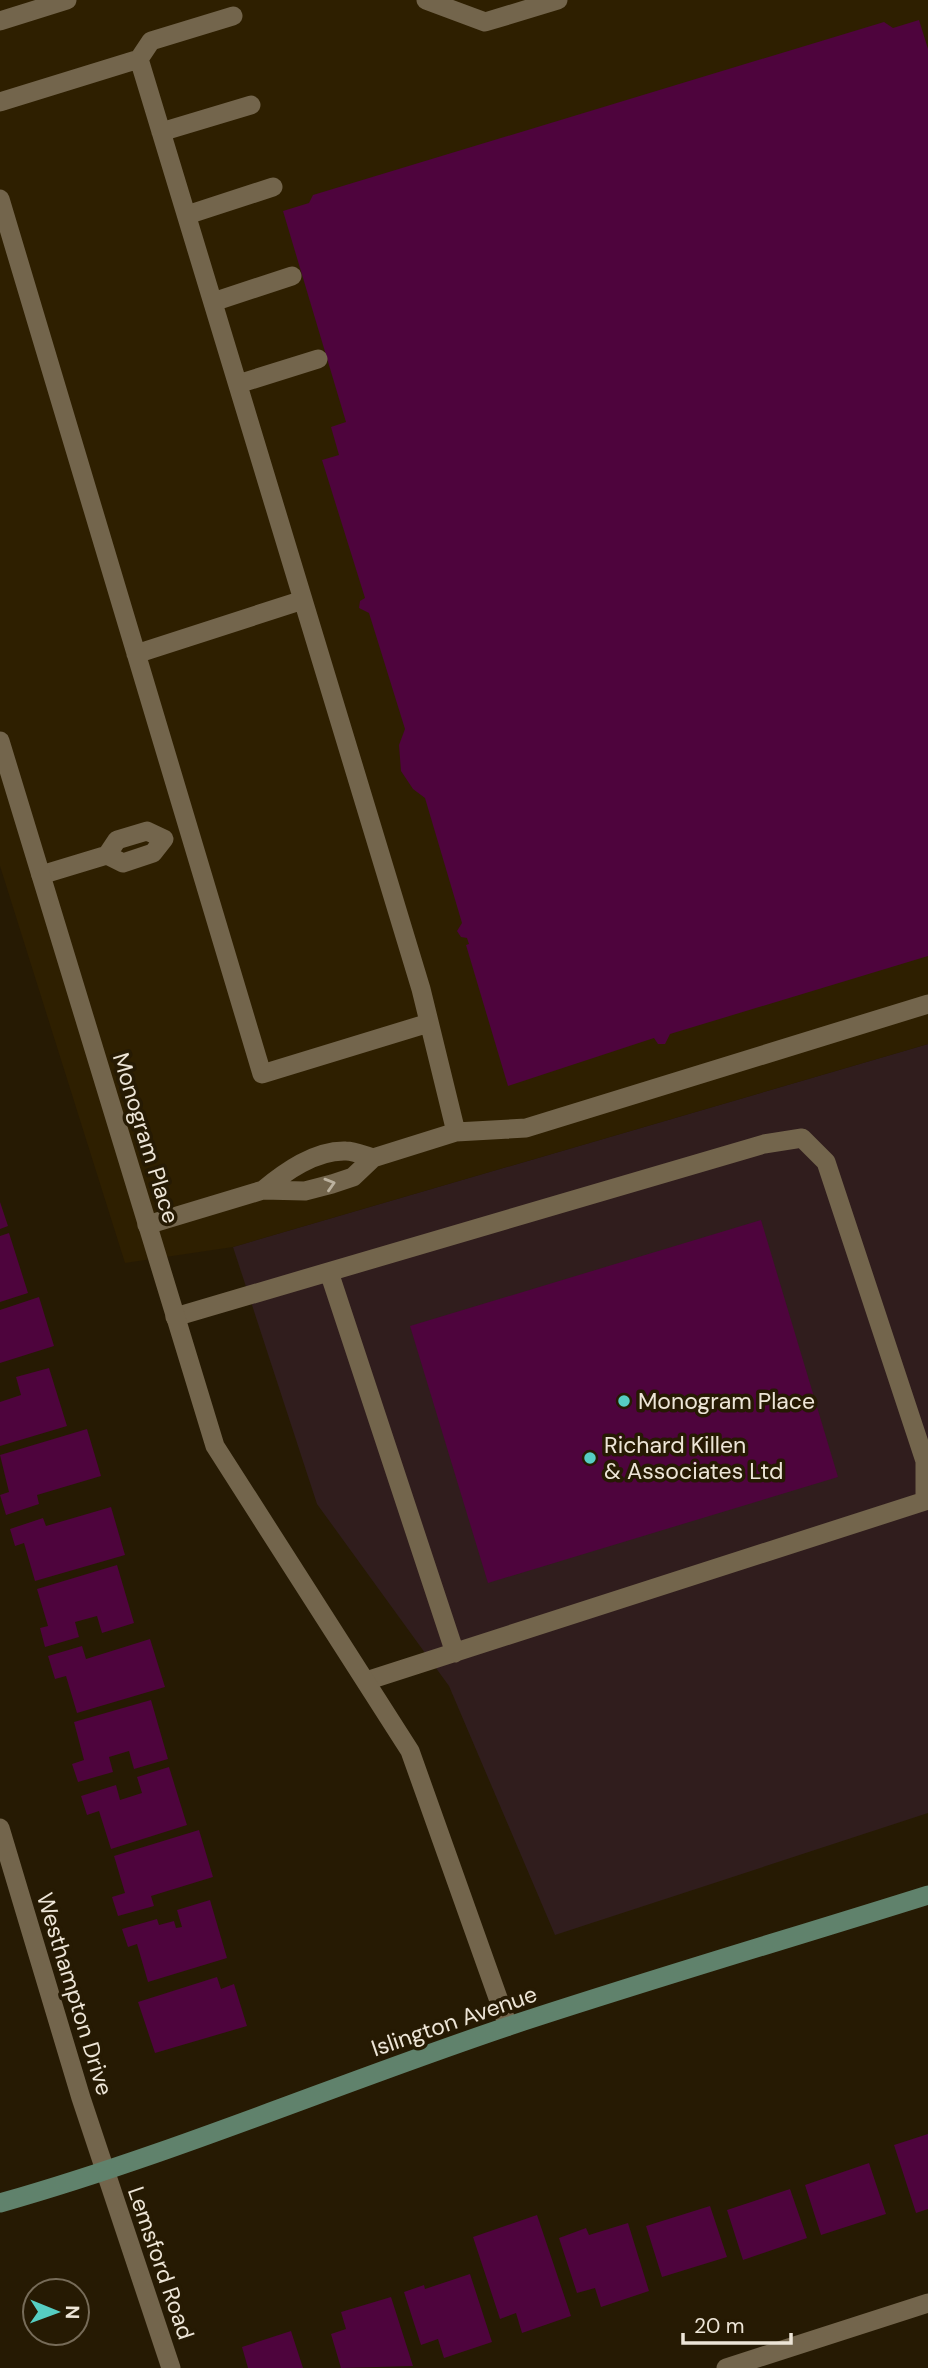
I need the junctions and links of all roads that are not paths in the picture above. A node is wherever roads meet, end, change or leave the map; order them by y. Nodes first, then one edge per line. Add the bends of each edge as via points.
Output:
1 (67, 0) edge
2 (426, 0) edge
3 (558, 0) edge
4 (233, 16) dead end
5 (0, 21) edge
6 (139, 60) junction
7 (0, 102) edge
8 (251, 105) dead end
9 (161, 132) junction
10 (273, 187) dead end
11 (0, 199) edge
12 (187, 215) junction
13 (292, 276) dead end
14 (213, 302) junction
15 (318, 359) dead end
16 (238, 384) junction
17 (303, 600) junction
18 (136, 654) junction
19 (0, 741) edge
20 (189, 831) junction
21 (41, 875) junction
22 (928, 1004) edge
23 (429, 1023) junction
24 (456, 1132) junction
25 (373, 1158) junction
26 (262, 1190) junction
27 (147, 1224) junction
28 (328, 1272) junction
29 (175, 1317) junction
30 (926, 1451) edge
31 (927, 1503) edge
32 (455, 1654) junction
33 (366, 1681) junction
34 (0, 1828) edge
35 (928, 1895) edge
36 (508, 2026) junction
37 (105, 2173) junction
38 (0, 2203) edge
39 (928, 2303) edge
40 (171, 2368) edge
41 (726, 2368) edge

1 - 5 street
2 - 3 street via 485,22
4 - 6 street via 151,41
6 - 7 street
6 - 9 street
8 - 9 street
9 - 12 street
10 - 12 street
11 - 18 street
12 - 14 street
13 - 14 street
14 - 16 street
15 - 16 street
16 - 17 street
17 - 18 street
17 - 23 street
18 - 20 street
19 - 21 street, Monogram Place
20 - 21 street via 164,839 153,853 123,863 107,855
20 - 23 street via 261,1073
21 - 27 street, Monogram Place
22 - 24 street via 526,1128
23 - 24 street
24 - 25 street
26 -> 25 street via 305,1191 332,1184 352,1177
25 - 26 street via 346,1151 305,1161
26 - 27 street
27 - 29 street, Monogram Place
28 - 29 street
28 - 30 street via 764,1143 802,1138 826,1162
28 - 32 street
29 - 33 street, Monogram Place via 215,1447
30 - 31 street
31 - 32 street
32 - 33 street
33 - 36 street, Monogram Place via 410,1751
34 - 37 street, Westhampton Drive
35 - 36 main road, Islington Avenue
36 - 37 main road, Islington Avenue
37 - 38 main road, Islington Avenue
37 - 40 street, Lemsford Road
39 - 41 street

